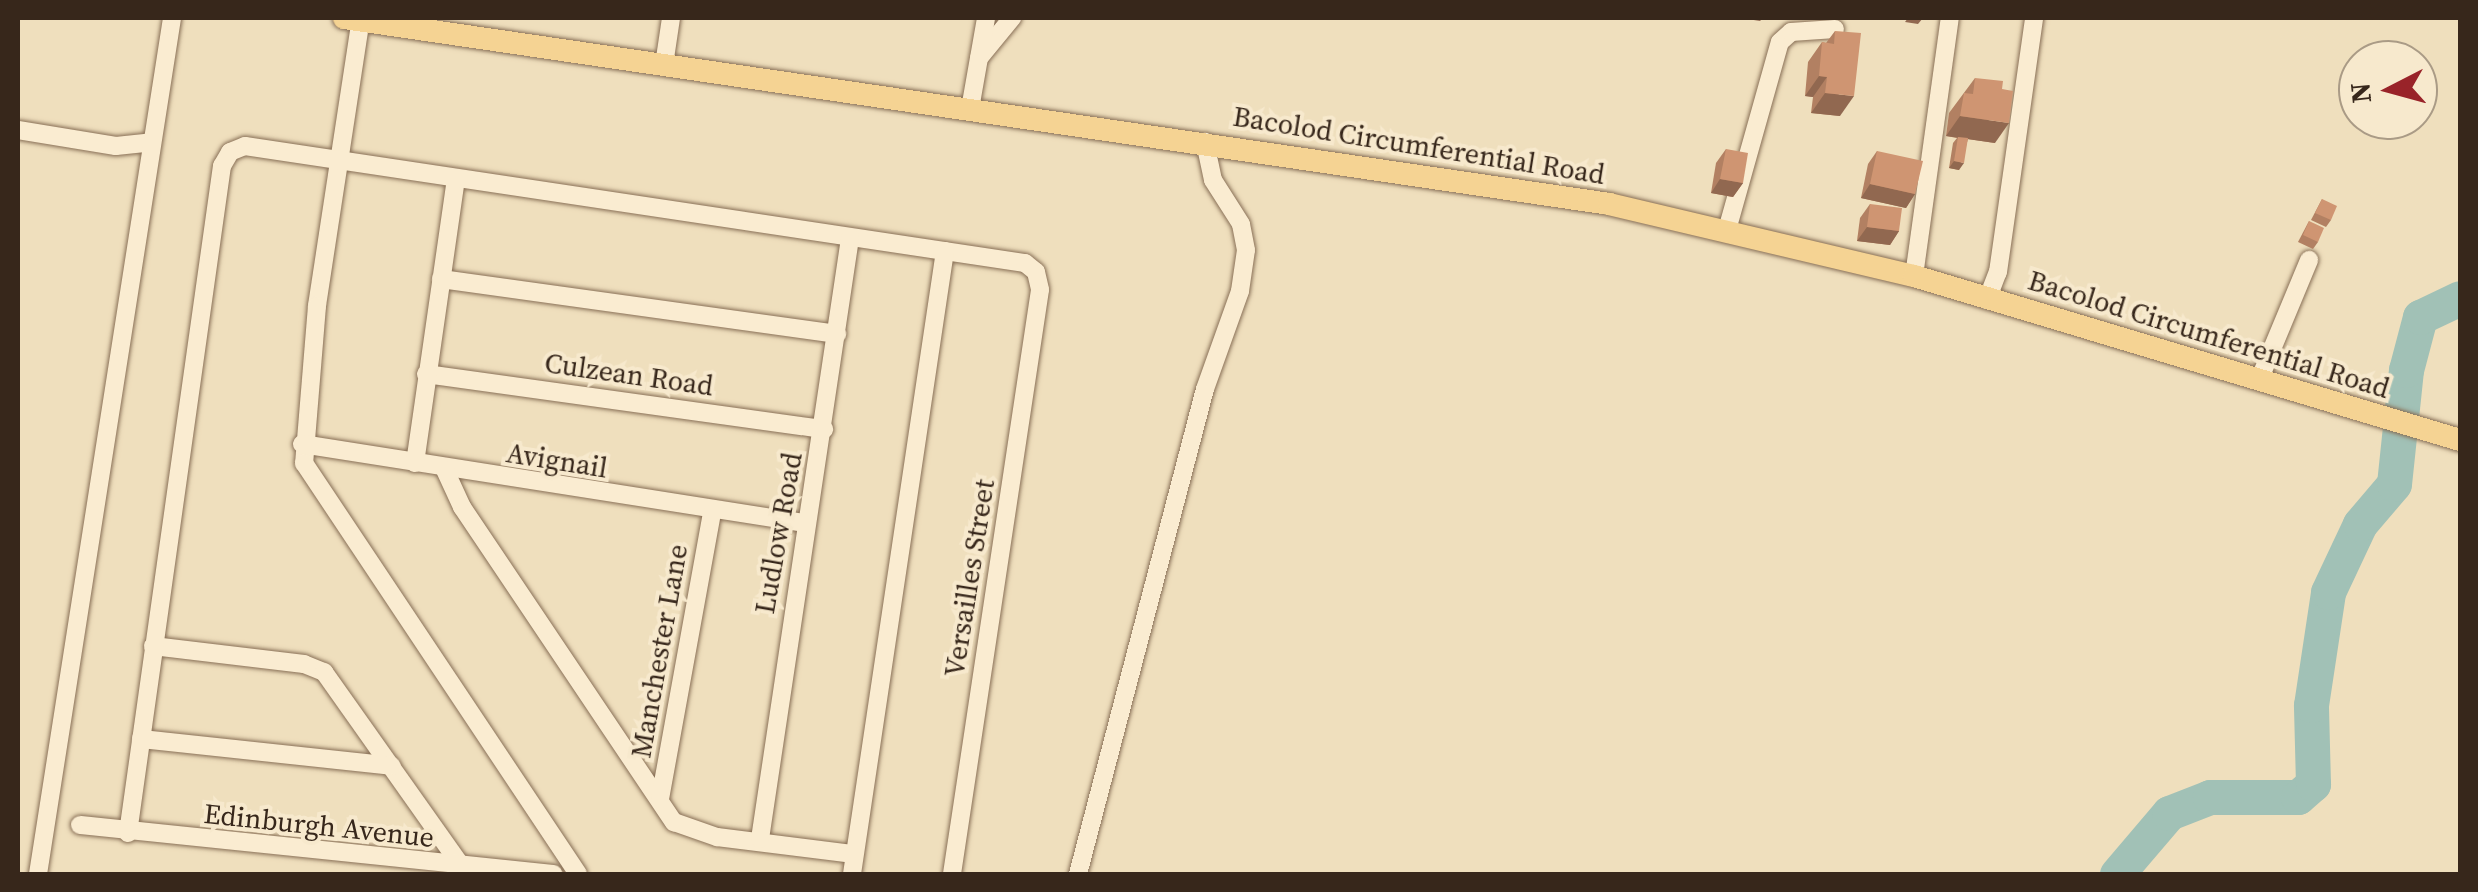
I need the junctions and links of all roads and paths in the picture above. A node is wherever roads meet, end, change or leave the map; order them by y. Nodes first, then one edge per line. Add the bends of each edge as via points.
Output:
1 (172, 18) edge
2 (355, 18) edge
3 (671, 18) edge
4 (986, 18) edge
5 (1012, 18) edge
6 (1950, 18) edge
7 (2034, 18) edge
8 (1835, 29) edge
9 (979, 58) junction
10 (664, 65) junction
11 (970, 109) junction
12 (18, 130) edge
13 (152, 142) junction
14 (1205, 142) junction
15 (342, 159) junction
16 (456, 178) junction
17 (1726, 230) junction
18 (850, 238) junction
19 (945, 251) junction
20 (2309, 260) dead end
21 (1914, 276) junction
22 (441, 279) junction
23 (1987, 300) junction
24 (838, 334) junction
25 (426, 374) junction
26 (2260, 378) junction
27 (824, 429) junction
28 (2449, 437) edge
29 (302, 444) junction
30 (415, 463) junction
31 (446, 470) junction
32 (712, 514) junction
33 (804, 523) junction
34 (153, 646) junction
35 (141, 739) junction
36 (392, 766) junction
37 (660, 799) junction
38 (80, 826) dead end
39 (128, 834) junction
40 (760, 838) junction
41 (854, 854) junction
42 (463, 868) junction
43 (38, 874) edge
44 (552, 874) edge
45 (578, 874) edge
46 (852, 874) edge
47 (952, 874) edge
48 (1078, 874) edge

1 - 13 street
2 - 10 main road, Bacolod Circumferential Road
2 - 15 street
3 - 10 street
4 - 9 street
5 - 9 street
6 - 21 street
7 - 23 street via 1998,272
8 - 17 street via 1791,32 1780,42
9 - 11 street
10 - 11 main road, Bacolod Circumferential Road
11 - 14 main road, Bacolod Circumferential Road
12 - 13 street via 116,146
13 - 43 street
14 - 17 main road, Bacolod Circumferential Road via 1609,204
14 - 48 street via 1213,180 1241,224 1246,250 1240,290 1204,389
15 - 16 street
15 - 29 street
15 - 34 street via 244,146 222,166
16 - 18 street
16 - 22 street
17 - 21 main road, Bacolod Circumferential Road
18 - 19 street
18 - 24 street, Ludlow Road
19 - 41 street
19 - 47 street, Versailles Street via 1025,262 1040,290
20 - 26 street
21 - 23 main road, Bacolod Circumferential Road
22 - 24 street
22 - 25 street
23 - 26 main road, Bacolod Circumferential Road
24 - 27 street, Ludlow Road
25 - 27 street, Culzean Road
25 - 30 street
26 - 28 main road, Bacolod Circumferential Road
27 - 33 street, Ludlow Road
29 - 30 street, Avignail
29 - 45 street via 314,480
30 - 31 street, Avignail
31 - 32 street, Avignail
31 - 37 street via 462,506
32 - 33 street, Avignail
32 - 37 street, Manchester Lane
33 - 40 street, Ludlow Road
34 - 35 street
34 - 36 street via 324,672
35 - 36 street
35 - 39 street
36 - 42 street
37 - 40 street via 674,822 694,832
38 - 39 street, Edinburgh Avenue
39 - 42 street, Edinburgh Avenue
40 - 41 street
41 - 46 street
42 - 44 street, Edinburgh Avenue

